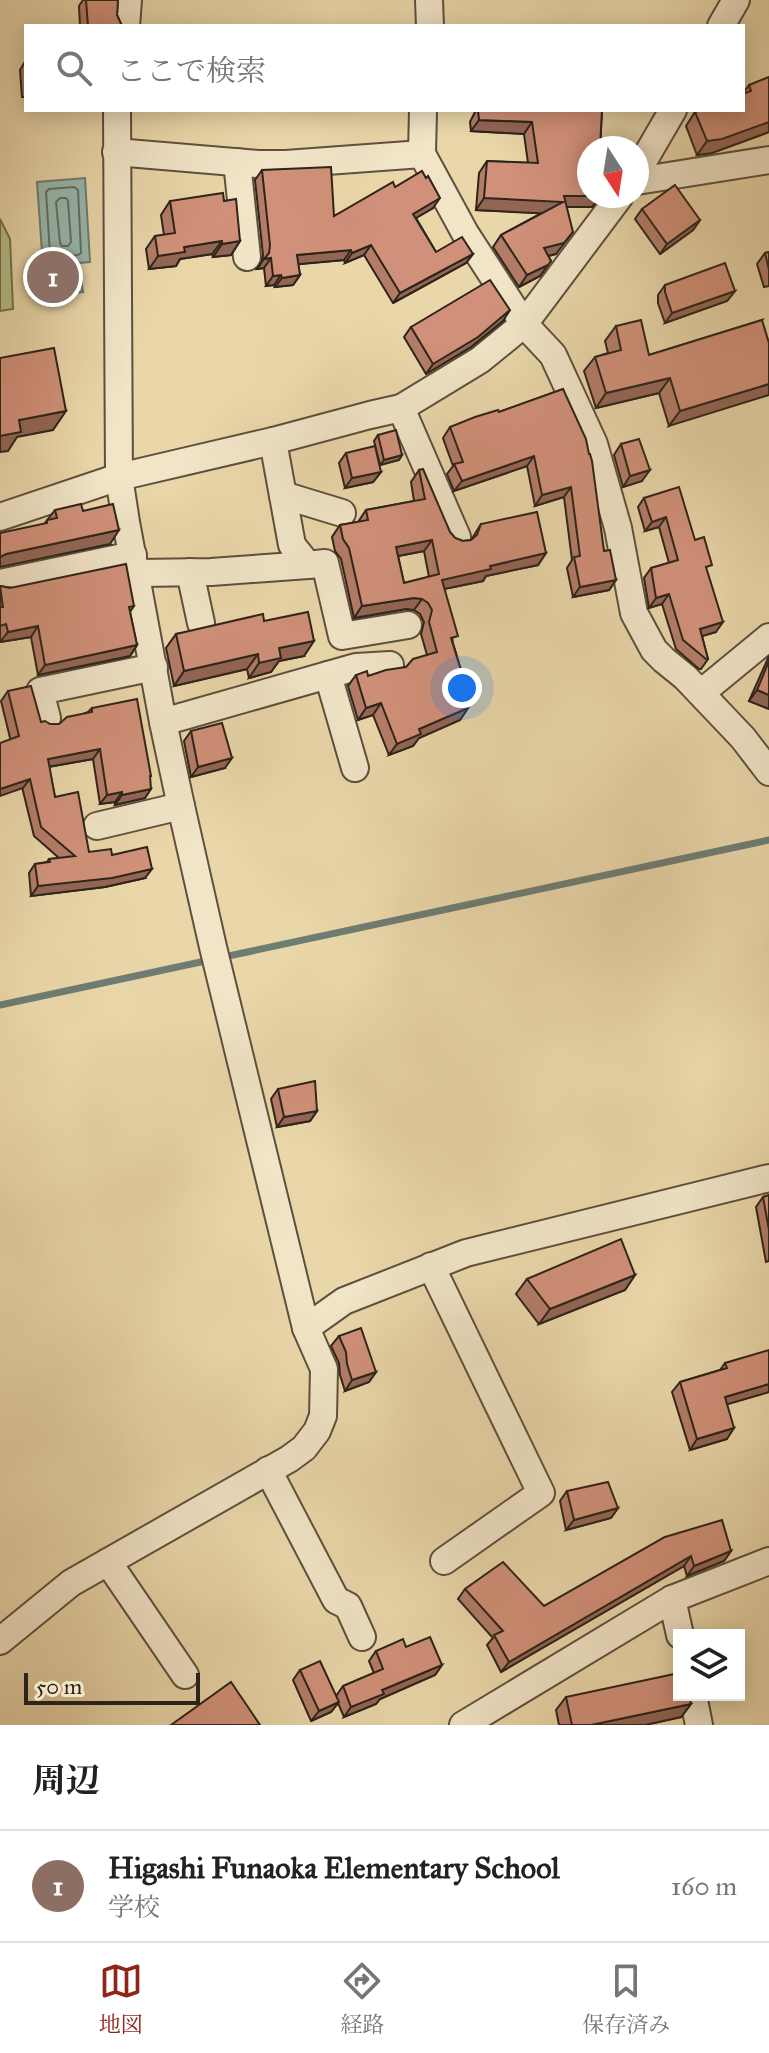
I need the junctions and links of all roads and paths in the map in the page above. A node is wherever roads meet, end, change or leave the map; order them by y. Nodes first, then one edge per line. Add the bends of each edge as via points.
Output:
1 (128, 0) edge
2 (429, 0) edge
3 (736, 0) edge
4 (126, 24) edge
5 (430, 24) edge
6 (722, 24) edge
7 (117, 112) edge
8 (423, 112) edge
9 (672, 112) edge
10 (649, 151) edge
11 (116, 152) junction
12 (422, 154) junction
13 (769, 160) edge
14 (237, 162) junction
15 (649, 179) edge
16 (611, 208) edge
17 (247, 257) dead end
18 (524, 324) junction
19 (401, 408) junction
20 (273, 441) junction
21 (119, 477) junction
22 (283, 495) junction
23 (342, 513) dead end
24 (0, 517) edge
25 (457, 537) edge
26 (135, 564) junction
27 (308, 565) junction
28 (190, 572) junction
29 (0, 583) edge
30 (201, 623) dead end
31 (408, 625) dead end
32 (769, 637) edge
33 (390, 665) dead end
34 (154, 667) junction
35 (328, 675) junction
36 (701, 693) junction
37 (47, 718) edge
38 (163, 722) junction
39 (355, 768) dead end
40 (769, 772) edge
41 (181, 806) junction
42 (97, 826) dead end
43 (769, 1178) edge
44 (431, 1266) junction
45 (306, 1328) junction
46 (268, 1470) junction
47 (444, 1561) dead end
48 (769, 1561) edge
49 (108, 1562) junction
50 (672, 1599) junction
51 (679, 1629) edge
52 (362, 1637) dead end
53 (0, 1641) edge
54 (185, 1675) dead end
55 (694, 1701) edge
56 (463, 1725) edge
57 (699, 1725) edge

1 - 4 street
2 - 5 street
3 - 6 street
7 - 11 street
8 - 12 street
9 - 10 street
11 - 14 street
11 - 21 street
12 - 14 street via 286,164
12 - 18 street
13 - 15 street
14 - 17 street
16 - 18 street
18 - 19 street via 480,360
18 - 36 street via 553,355 594,444 618,528 634,613 654,650
19 - 20 street
19 - 25 street
20 - 21 street
20 - 22 street
21 - 24 street
21 - 26 street
22 - 23 street
22 - 27 street via 292,545
26 - 28 street
26 - 29 street
26 - 34 street
27 - 28 street
27 - 31 street via 325,563 342,636
28 - 30 street
32 - 36 street
33 - 35 street
34 - 37 street via 40,691
34 - 38 street
35 - 38 street
35 - 39 street
36 - 40 street
38 - 41 street
41 - 42 street
41 - 45 street
43 - 44 street
44 - 45 street via 344,1301
44 - 47 street via 541,1493
45 - 46 street via 324,1369 323,1416 304,1448
46 - 49 street
46 - 52 street via 336,1600 348,1606
48 - 50 street
49 - 53 street via 71,1583
49 - 54 street
50 - 51 street
50 - 56 street
55 - 57 street

